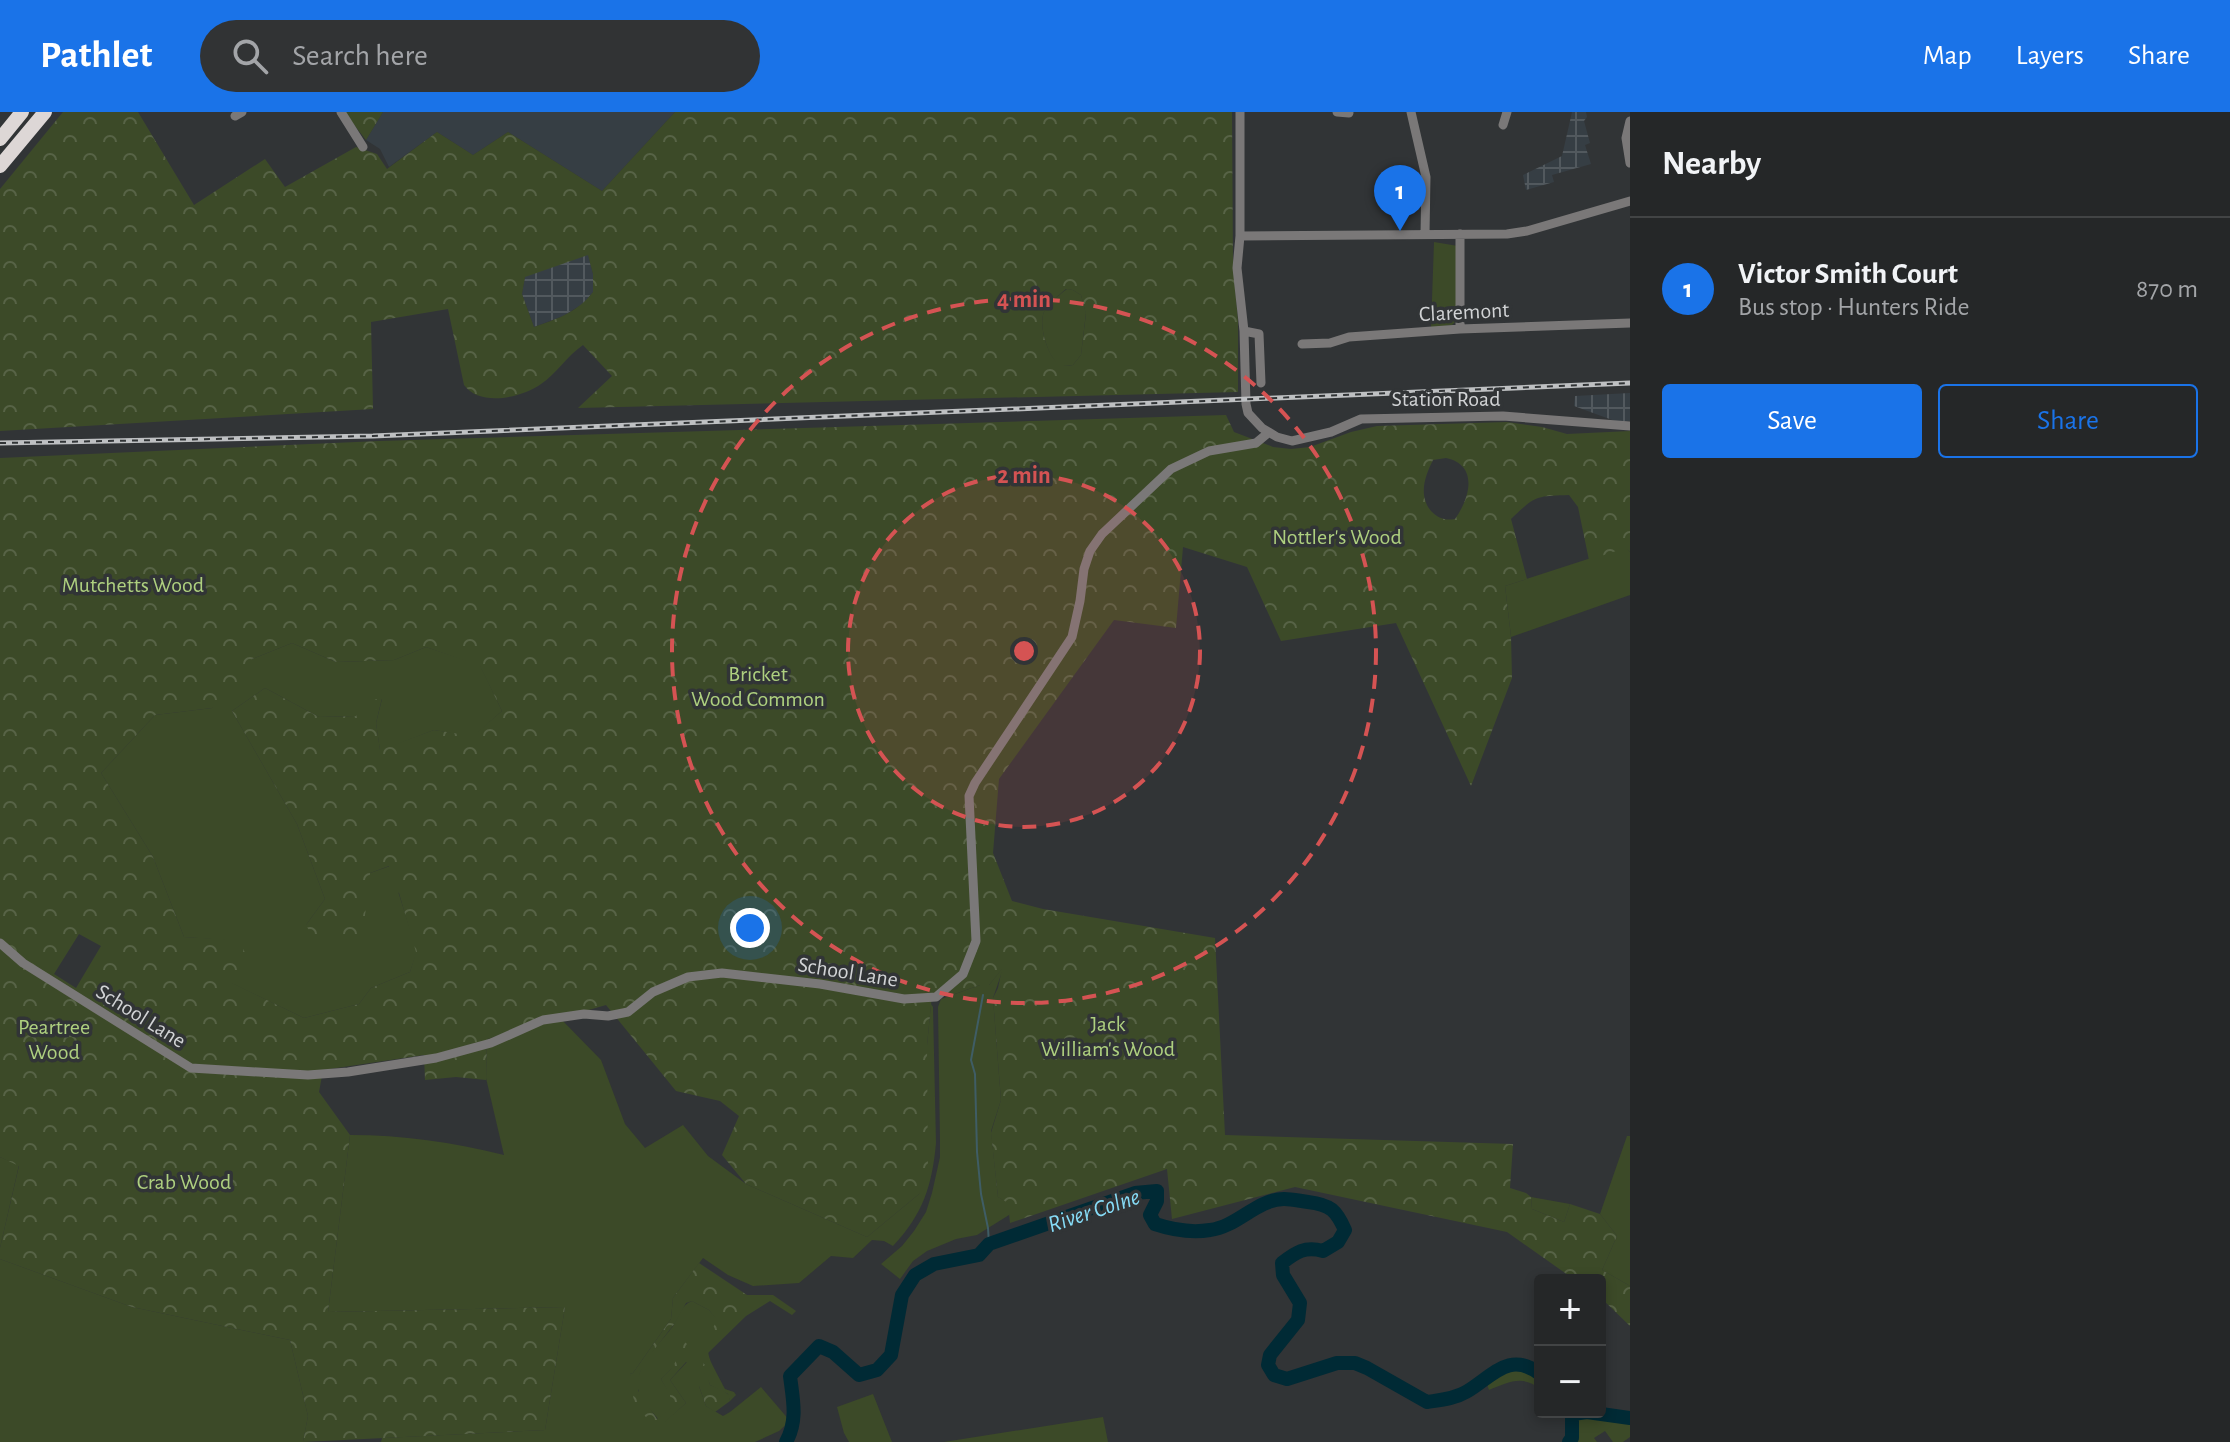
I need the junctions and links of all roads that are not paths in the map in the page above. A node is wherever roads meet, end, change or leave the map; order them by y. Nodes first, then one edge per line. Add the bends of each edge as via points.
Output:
1 (22, 112) edge
2 (45, 112) edge
3 (341, 112) edge
4 (1240, 112) edge
5 (1337, 112) edge
6 (1411, 112) edge
7 (1507, 112) edge
8 (1349, 113) edge
9 (1630, 121) edge
10 (1503, 125) dead end
11 (0, 139) edge
12 (363, 147) dead end
13 (1629, 157) edge
14 (0, 166) edge
15 (1630, 201) edge
16 (1425, 234) junction
17 (1460, 234) junction
18 (1240, 236) junction
19 (1630, 323) edge
20 (1460, 329) junction
21 (1244, 331) junction
22 (1302, 344) dead end
23 (1261, 383) dead end
24 (1630, 426) edge
25 (1268, 433) junction
26 (0, 943) edge

1 - 11 highway
2 - 14 highway
3 - 12 street
4 - 18 street
5 - 8 street
6 - 16 street via 1426,177
7 - 10 street
9 - 13 street
15 - 17 street via 1527,231
16 - 17 street
16 - 18 street
17 - 20 street
18 - 21 street via 1237,268
19 - 20 street, Claremont
20 - 22 street, Claremont
21 - 23 street via 1259,334
21 - 25 street via 1247,409
24 - 25 street, Station Road via 1503,416 1405,417 1361,419 1292,441
25 - 26 street, School Lane via 1256,443 1209,451 1171,469 1090,551 1072,637 969,796 976,941 963,974 936,997 904,999 722,973 688,977 653,992 628,1012 543,1020 491,1043 436,1058 348,1072 278,1074 191,1068 23,963

